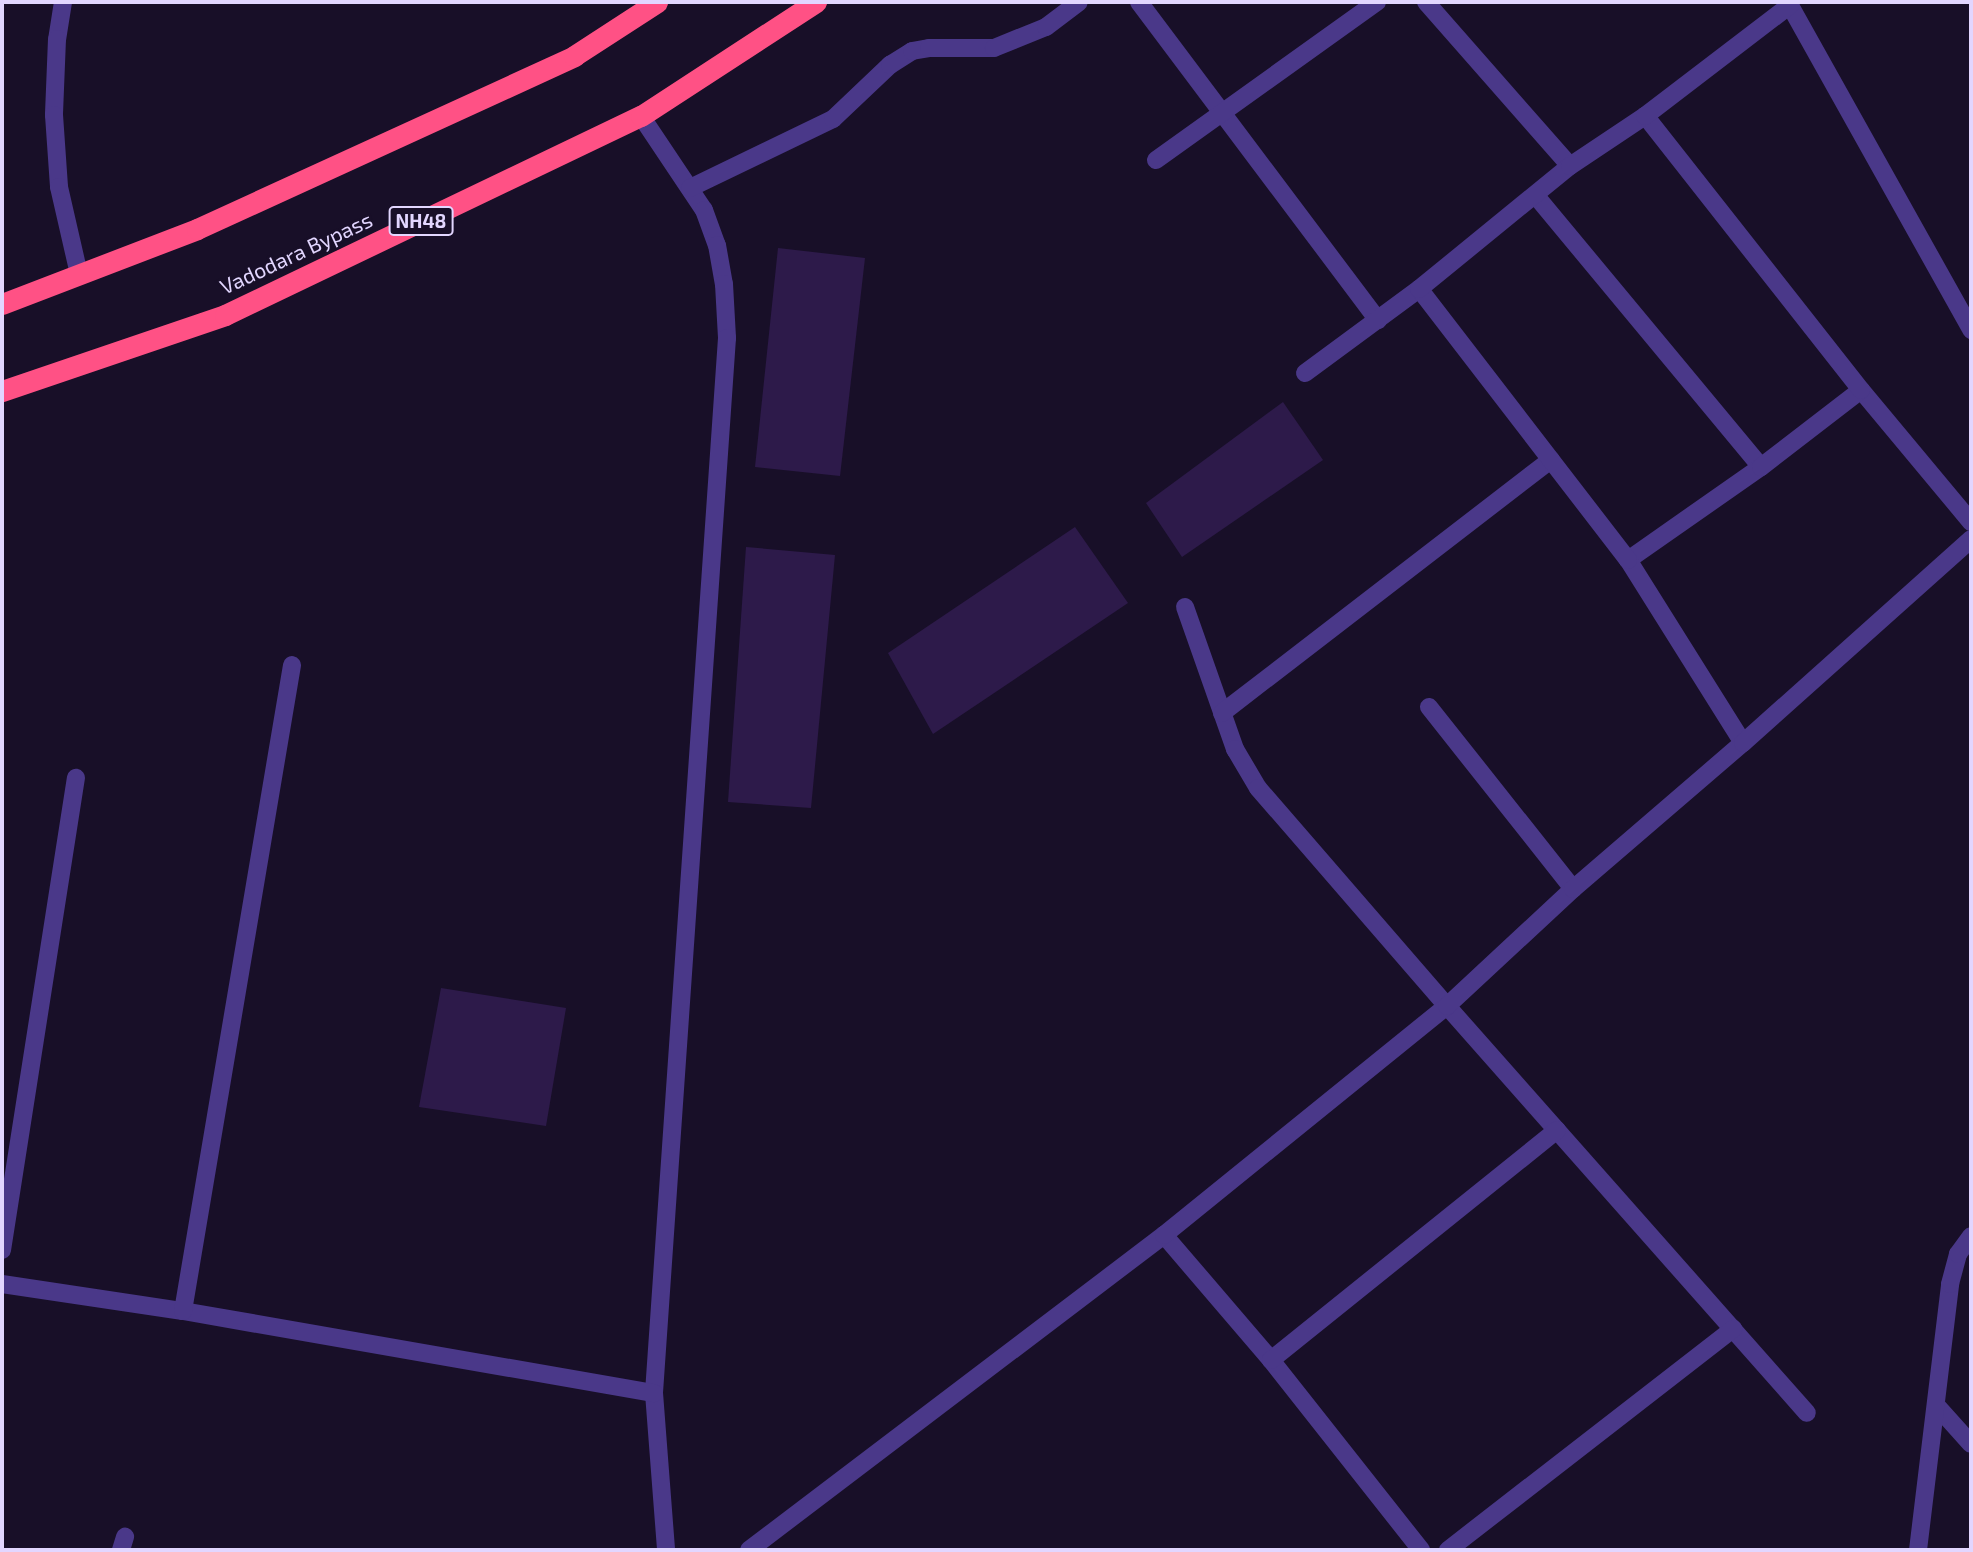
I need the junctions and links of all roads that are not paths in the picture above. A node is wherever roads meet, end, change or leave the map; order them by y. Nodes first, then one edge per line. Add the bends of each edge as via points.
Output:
1 (63, 2) edge
2 (657, 2) edge
3 (816, 2) edge
4 (1079, 2) edge
5 (1139, 2) edge
6 (1377, 2) edge
7 (1426, 2) edge
8 (1789, 3) edge
9 (1222, 112) junction
10 (641, 116) junction
11 (1645, 116) junction
12 (1156, 160) dead end
13 (1570, 166) junction
14 (690, 188) junction
15 (1536, 196) junction
16 (79, 274) junction
17 (1419, 289) junction
18 (2, 304) edge
19 (1378, 320) junction
20 (1971, 330) edge
21 (1305, 373) dead end
22 (1861, 390) junction
23 (2, 391) edge
24 (1551, 460) junction
25 (1761, 467) junction
26 (1971, 522) edge
27 (1971, 539) edge
28 (1628, 560) junction
29 (1185, 607) dead end
30 (292, 665) dead end
31 (1429, 708) dead end
32 (1223, 713) junction
33 (1743, 743) junction
34 (76, 778) dead end
35 (1573, 889) junction
36 (1447, 1006) junction
37 (1557, 1130) junction
38 (1164, 1235) junction
39 (1971, 1236) edge
40 (2, 1250) edge
41 (2, 1284) edge
42 (183, 1311) junction
43 (1733, 1329) junction
44 (1270, 1360) junction
45 (654, 1393) junction
46 (1936, 1405) junction
47 (1807, 1413) dead end
48 (1971, 1444) edge
49 (666, 1550) edge
50 (749, 1550) edge
51 (1421, 1550) edge
52 (1448, 1550) edge
53 (1919, 1550) edge

1 - 16 street via 54,115 59,187
2 - 16 highway via 574,57 197,229
3 - 10 highway, Vadodara Bypass / NH48
4 - 14 street via 1046,27 994,48 912,51 890,65 833,119
5 - 9 street
6 - 9 street
7 - 13 street
8 - 11 street
8 - 20 street
9 - 12 street
9 - 19 street
10 - 14 street
10 - 23 highway, Vadodara Bypass / NH48 via 225,315
11 - 13 street
11 - 22 street
13 - 15 street
14 - 45 street via 717,245 727,338
15 - 17 street
15 - 25 street
16 - 18 highway
17 - 19 street
17 - 24 street
19 - 21 street
22 - 25 street
22 - 26 street
24 - 28 street
24 - 32 street
25 - 28 street
27 - 33 street
28 - 33 street
29 - 32 street
30 - 42 street
31 - 35 street
32 - 36 street via 1235,749 1258,788
33 - 35 street
34 - 40 street
35 - 36 street
36 - 37 street
36 - 38 street
37 - 43 street
37 - 44 street
38 - 44 street
38 - 50 street
39 - 46 street via 1958,1254 1950,1284
41 - 42 street
42 - 45 street
43 - 47 street
43 - 52 street
44 - 51 street
45 - 49 street
46 - 48 street
46 - 53 street

